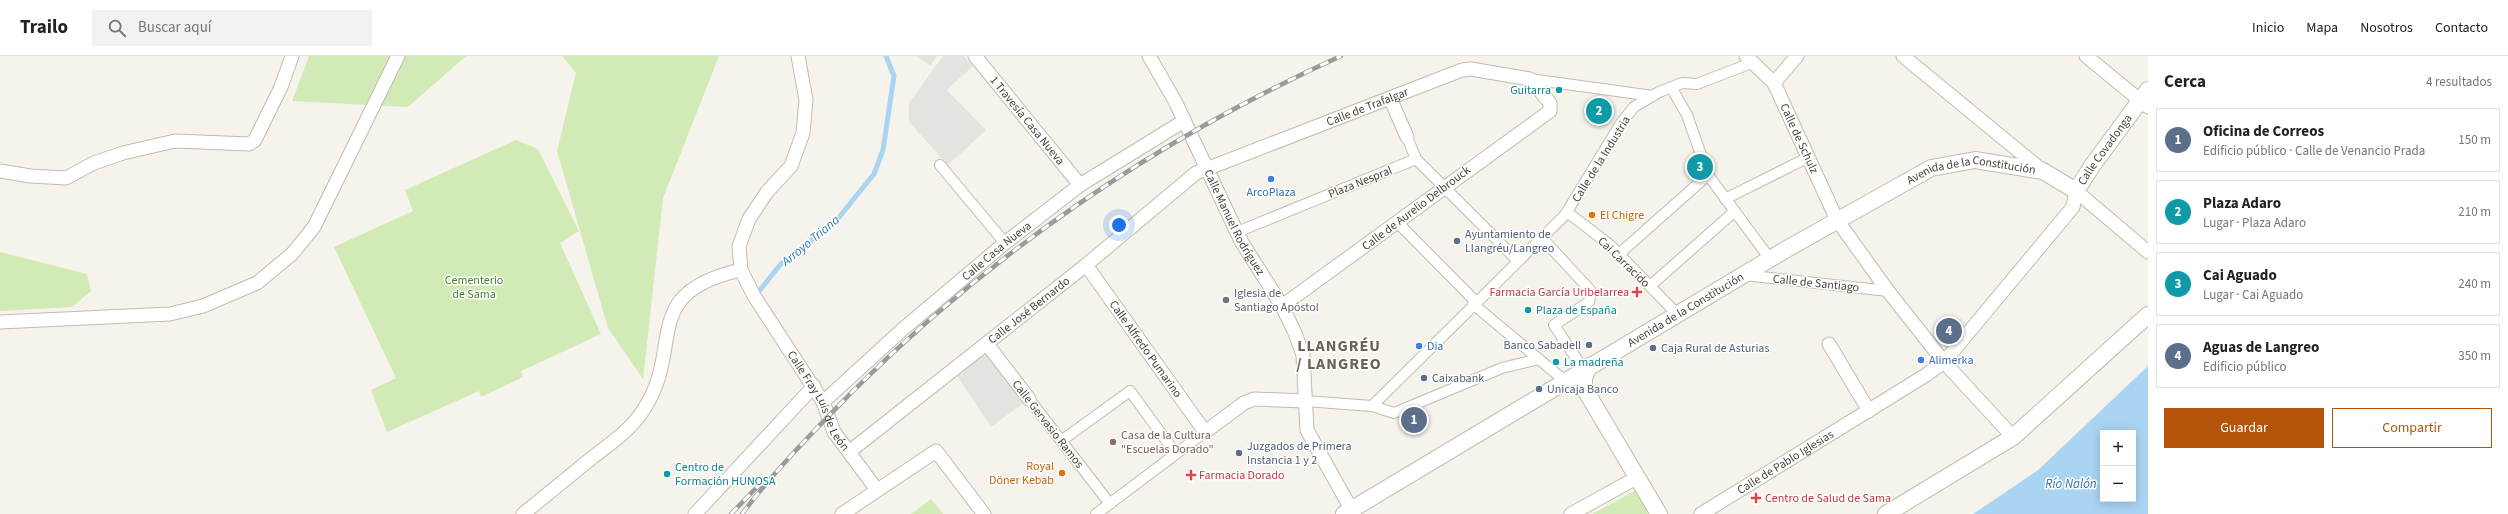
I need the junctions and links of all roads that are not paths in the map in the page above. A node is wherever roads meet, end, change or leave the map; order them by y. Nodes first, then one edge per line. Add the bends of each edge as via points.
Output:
1 (292, 56) edge
2 (398, 56) edge
3 (798, 56) edge
4 (975, 56) edge
5 (1150, 56) edge
6 (1797, 56) edge
7 (1904, 56) edge
8 (2086, 56) edge
9 (1750, 59) edge
10 (1530, 79) junction
11 (1774, 83) junction
12 (1671, 87) junction
13 (1656, 94) junction
14 (1390, 98) junction
15 (2145, 99) edge
16 (1187, 126) junction
17 (1407, 137) joint
18 (1807, 158) junction
19 (1416, 159) junction
20 (940, 165) dead end
21 (1207, 168) junction
22 (0, 171) edge
23 (2043, 171) junction
24 (1708, 175) junction
25 (1080, 185) junction
26 (1443, 188) junction
27 (2076, 191) junction
28 (1725, 199) junction
29 (1735, 211) junction
30 (1566, 213) junction
31 (1837, 220) junction
32 (1397, 222) junction
33 (1237, 232) junction
34 (1543, 237) junction
35 (1005, 242) junction
36 (2148, 252) edge
37 (1618, 254) junction
38 (1770, 259) junction
39 (1518, 261) junction
40 (1086, 265) junction
41 (741, 270) junction
42 (1744, 275) junction
43 (1650, 286) junction
44 (1888, 291) junction
45 (1473, 305) junction
46 (1282, 306) junction
47 (1678, 315) junction
48 (2148, 315) edge
49 (0, 322) edge
50 (987, 344) junction
51 (1829, 344) dead end
52 (1539, 359) junction
53 (1944, 362) junction
54 (1587, 368) junction
55 (1564, 381) junction
56 (814, 386) junction
57 (1584, 388) junction
58 (1029, 399) joint
59 (1305, 400) junction
60 (823, 402) junction
61 (1372, 406) junction
62 (1869, 410) junction
63 (1205, 432) junction
64 (2012, 437) junction
65 (1061, 440) junction
66 (849, 452) junction
67 (1176, 454) junction
68 (1638, 477) junction
69 (877, 490) junction
70 (1110, 504) junction
71 (1350, 512) edge
72 (523, 514) edge
73 (695, 514) edge
74 (842, 514) edge
75 (984, 514) edge
76 (1096, 514) edge
77 (1571, 514) edge
78 (1659, 514) edge
79 (1702, 514) edge
80 (1886, 514) edge

1 - 22 street via 281,87 255,140 250,144 175,141 123,153 94,163 66,178
2 - 49 street via 314,226 292,254 257,283 203,306 170,314
3 - 41 street via 806,100 802,133 791,166 767,192 749,219 739,246
4 - 25 street, 1 Travesía Casa Nueva
5 - 16 street, Calle Manuel Rodríguez
6 - 11 street
7 - 23 street
8 - 15 street
9 - 11 street, Calle de Schulz
9 - 12 street, Calle de la Industria via 1697,84 1682,83
10 - 13 street
10 - 14 street, Calle de Trafalgar via 1471,69 1462,70
10 - 26 street, Calle de Aurelio Delbrouck via 1550,103 1550,111
11 - 18 street, Calle de Schulz
12 - 13 street, Calle de la Industria
12 - 24 street via 1687,115
13 - 30 street, Calle de la Industria via 1634,107 1621,123
14 - 17 street
14 - 21 street, Calle de Trafalgar
15 - 27 street, Calle Covadonga via 2092,166
16 - 21 street, Calle Manuel Rodríguez
16 - 25 street, Calle Casa Nueva
17 - 19 street
18 - 28 street
18 - 31 street, Calle de Schulz
19 - 26 street
19 - 33 street, Plaza Nespral
20 - 35 street
21 - 33 street, Calle Manuel Rodríguez
21 - 40 street, Calle José Bernardo via 1196,173
23 - 27 street
23 - 31 street, Avenida de la Constitución via 1975,160 1931,168
24 - 28 street
24 - 37 street
25 - 35 street, Calle Casa Nueva
26 - 32 street, Calle de Aurelio Delbrouck
26 - 39 street
27 - 36 street
27 - 53 street, Calle de Pablo Iglesias via 2073,207
28 - 29 street
29 - 38 street
29 - 43 street
30 - 34 street, Calle de la Industria
30 - 37 street, Cai Carracido
31 - 38 street, Avenida de la Constitución
31 - 44 street, Calle de Schulz
32 - 45 street
32 - 46 street, Calle de Aurelio Delbrouck
33 - 46 street, Calle Manuel Rodríguez
34 - 39 street
34 - 54 street via 1591,291 1589,302 1554,325
35 - 60 street, Calle Casa Nueva via 903,329
37 - 43 street, Cai Carracido
38 - 42 street, Avenida de la Constitución
39 - 45 street
40 - 50 street, Calle José Bernardo
40 - 63 street, Calle Alfredo Pumarino
41 - 56 street, Calle Fray Luis de León via 754,296
41 - 72 street via 702,283 691,289 681,300 671,315 660,371 644,409 613,441
42 - 44 street, Calle de Santiago
42 - 47 street, Avenida de la Constitución
43 - 47 street, Cai Carracido
44 - 53 street, Calle de Schulz
45 - 52 street
45 - 61 street
46 - 59 street, Calle Manuel Rodríguez via 1303,355
47 - 54 street, Avenida de la Constitución
48 - 64 street
50 - 58 street, Calle Gervasio Ramos
50 - 66 street, Calle José Bernardo
51 - 62 street
52 - 55 street
52 - 61 street via 1502,368 1394,413
53 - 62 street, Calle de Pablo Iglesias
53 - 64 street, Calle de Schulz
54 - 55 street, Avenida de la Constitución
54 - 57 street
55 - 57 street
55 - 71 street, Avenida de la Constitución
56 - 60 street, Calle Fray Luis de León
56 - 73 street
57 - 68 street
58 - 65 street, Calle Gervasio Ramos
59 - 61 street
59 - 63 street via 1254,399 1244,403
59 - 71 street, Calle Manuel Rodríguez via 1308,430
60 - 66 street, Calle Fray Luis de León via 834,432
62 - 79 street, Calle de Pablo Iglesias
63 - 67 street
64 - 80 street
65 - 67 street via 1130,391
65 - 70 street, Calle Gervasio Ramos
66 - 69 street, Calle Fray Luis de León
67 - 70 street
68 - 77 street
68 - 78 street
69 - 74 street
69 - 75 street via 936,451
70 - 76 street

